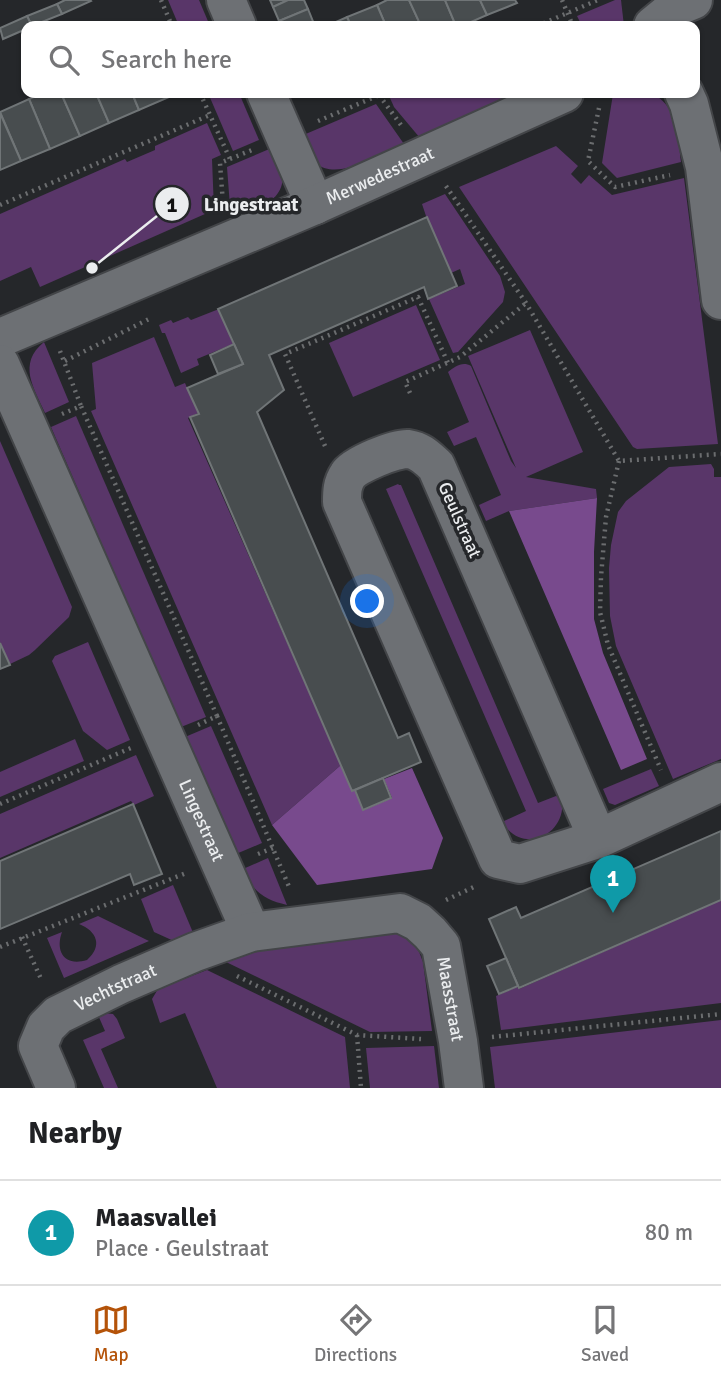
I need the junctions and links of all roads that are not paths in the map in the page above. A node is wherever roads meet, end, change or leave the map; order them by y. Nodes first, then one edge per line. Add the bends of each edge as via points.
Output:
1 (226, 0) edge
2 (639, 0) edge
3 (693, 0) edge
4 (235, 21) edge
5 (650, 21) edge
6 (658, 21) edge
7 (268, 98) edge
8 (553, 98) edge
9 (686, 98) edge
10 (315, 205) junction
11 (721, 300) edge
12 (0, 338) edge
13 (0, 364) edge
14 (721, 782) edge
15 (598, 839) junction
16 (251, 932) junction
17 (56, 1088) edge
18 (464, 1088) edge

1 - 4 street
2 - 5 street
3 - 6 street
7 - 10 street
8 - 10 street, Merwedestraat
9 - 11 street via 705,167
10 - 12 street, Merwedestraat
13 - 16 street, Lingestraat
14 - 15 street
15 - 15 street, Geulstraat via 436,466 421,453 405,449 349,472 342,502 498,859 520,864
16 - 17 street, Vechtstraat via 183,957 58,1014 38,1046
16 - 18 street, Maasstraat via 400,913 418,922 441,946

